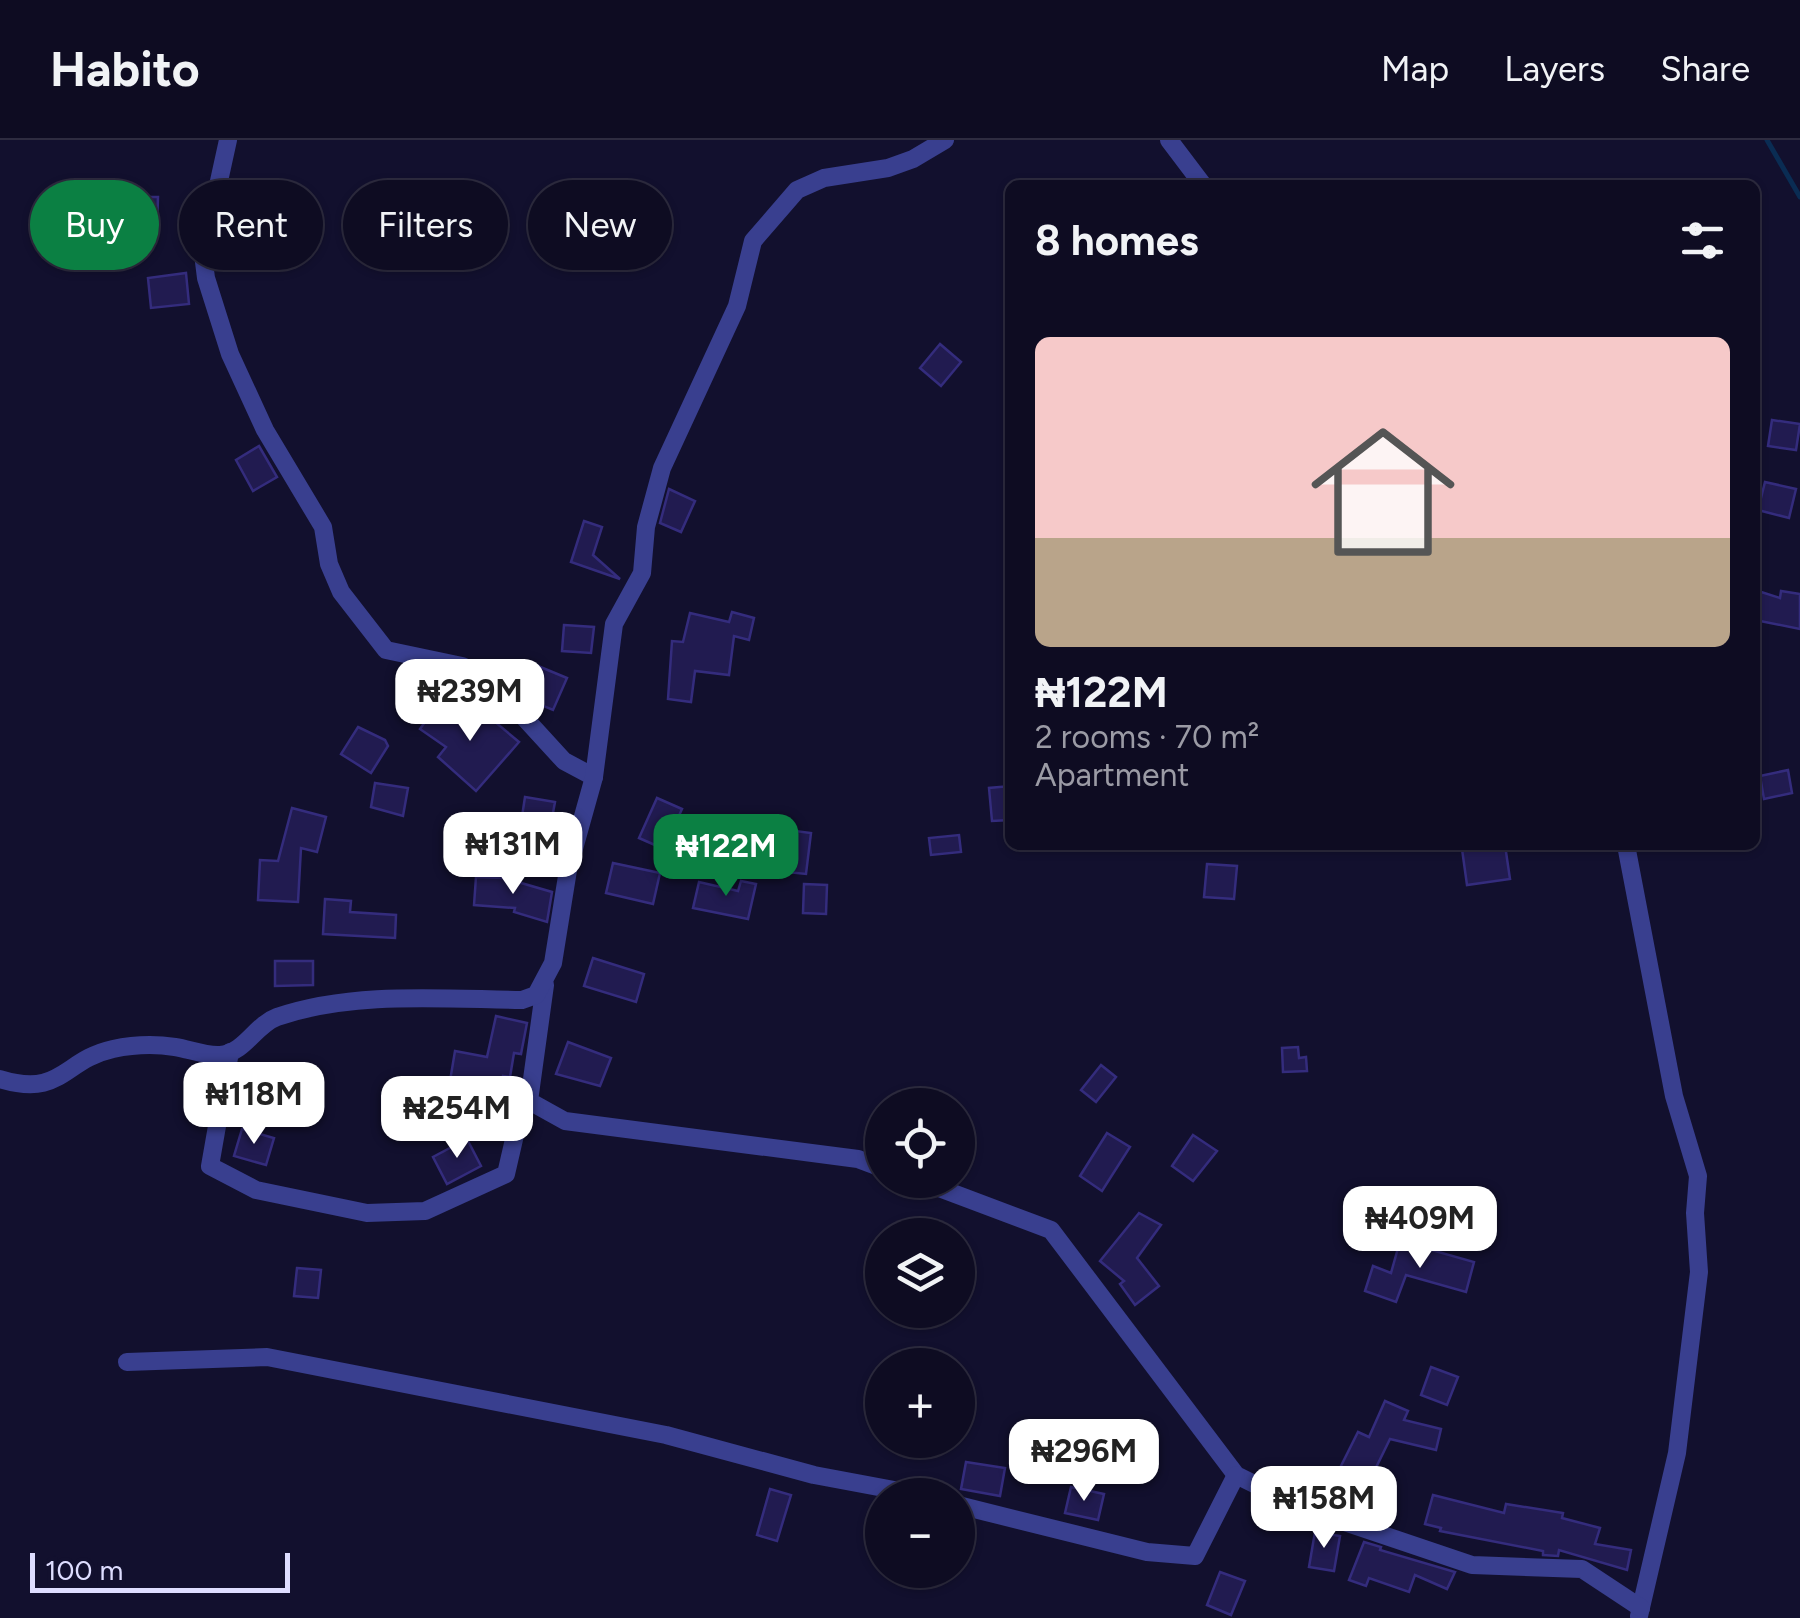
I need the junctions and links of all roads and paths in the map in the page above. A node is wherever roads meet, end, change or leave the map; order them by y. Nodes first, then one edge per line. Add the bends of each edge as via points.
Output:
1 (228, 140) edge
2 (945, 140) edge
3 (1169, 140) edge
4 (1199, 180) edge
5 (594, 777) junction
6 (1627, 850) edge
7 (546, 984) junction
8 (230, 1052) junction
9 (0, 1079) edge
10 (530, 1101) junction
11 (865, 1162) edge
12 (966, 1198) edge
13 (127, 1362) dead end
14 (1236, 1475) junction
15 (865, 1485) edge
16 (975, 1509) edge
17 (1640, 1613) edge

1 - 5 street via 204,254 206,278 230,354 265,430 323,527 341,592 386,650 487,677 564,761
2 - 5 street via 888,168 824,178 796,190 754,240 737,306 662,468 642,573 614,624
3 - 4 street
5 - 7 street
6 - 17 street via 1674,1096 1698,1176 1699,1272 1676,1452
7 - 8 street via 522,1000 366,1000 290,1014 272,1018
7 - 10 street
8 - 9 street via 133,1046 92,1056 38,1086
8 - 10 street via 210,1166 256,1190 367,1213 424,1212 506,1174
10 - 11 street via 564,1122
12 - 14 street via 1052,1230
13 - 15 street via 267,1358 666,1435
14 - 16 street via 1195,1556 1147,1552
14 - 17 street via 1303,1508 1472,1565 1582,1569

